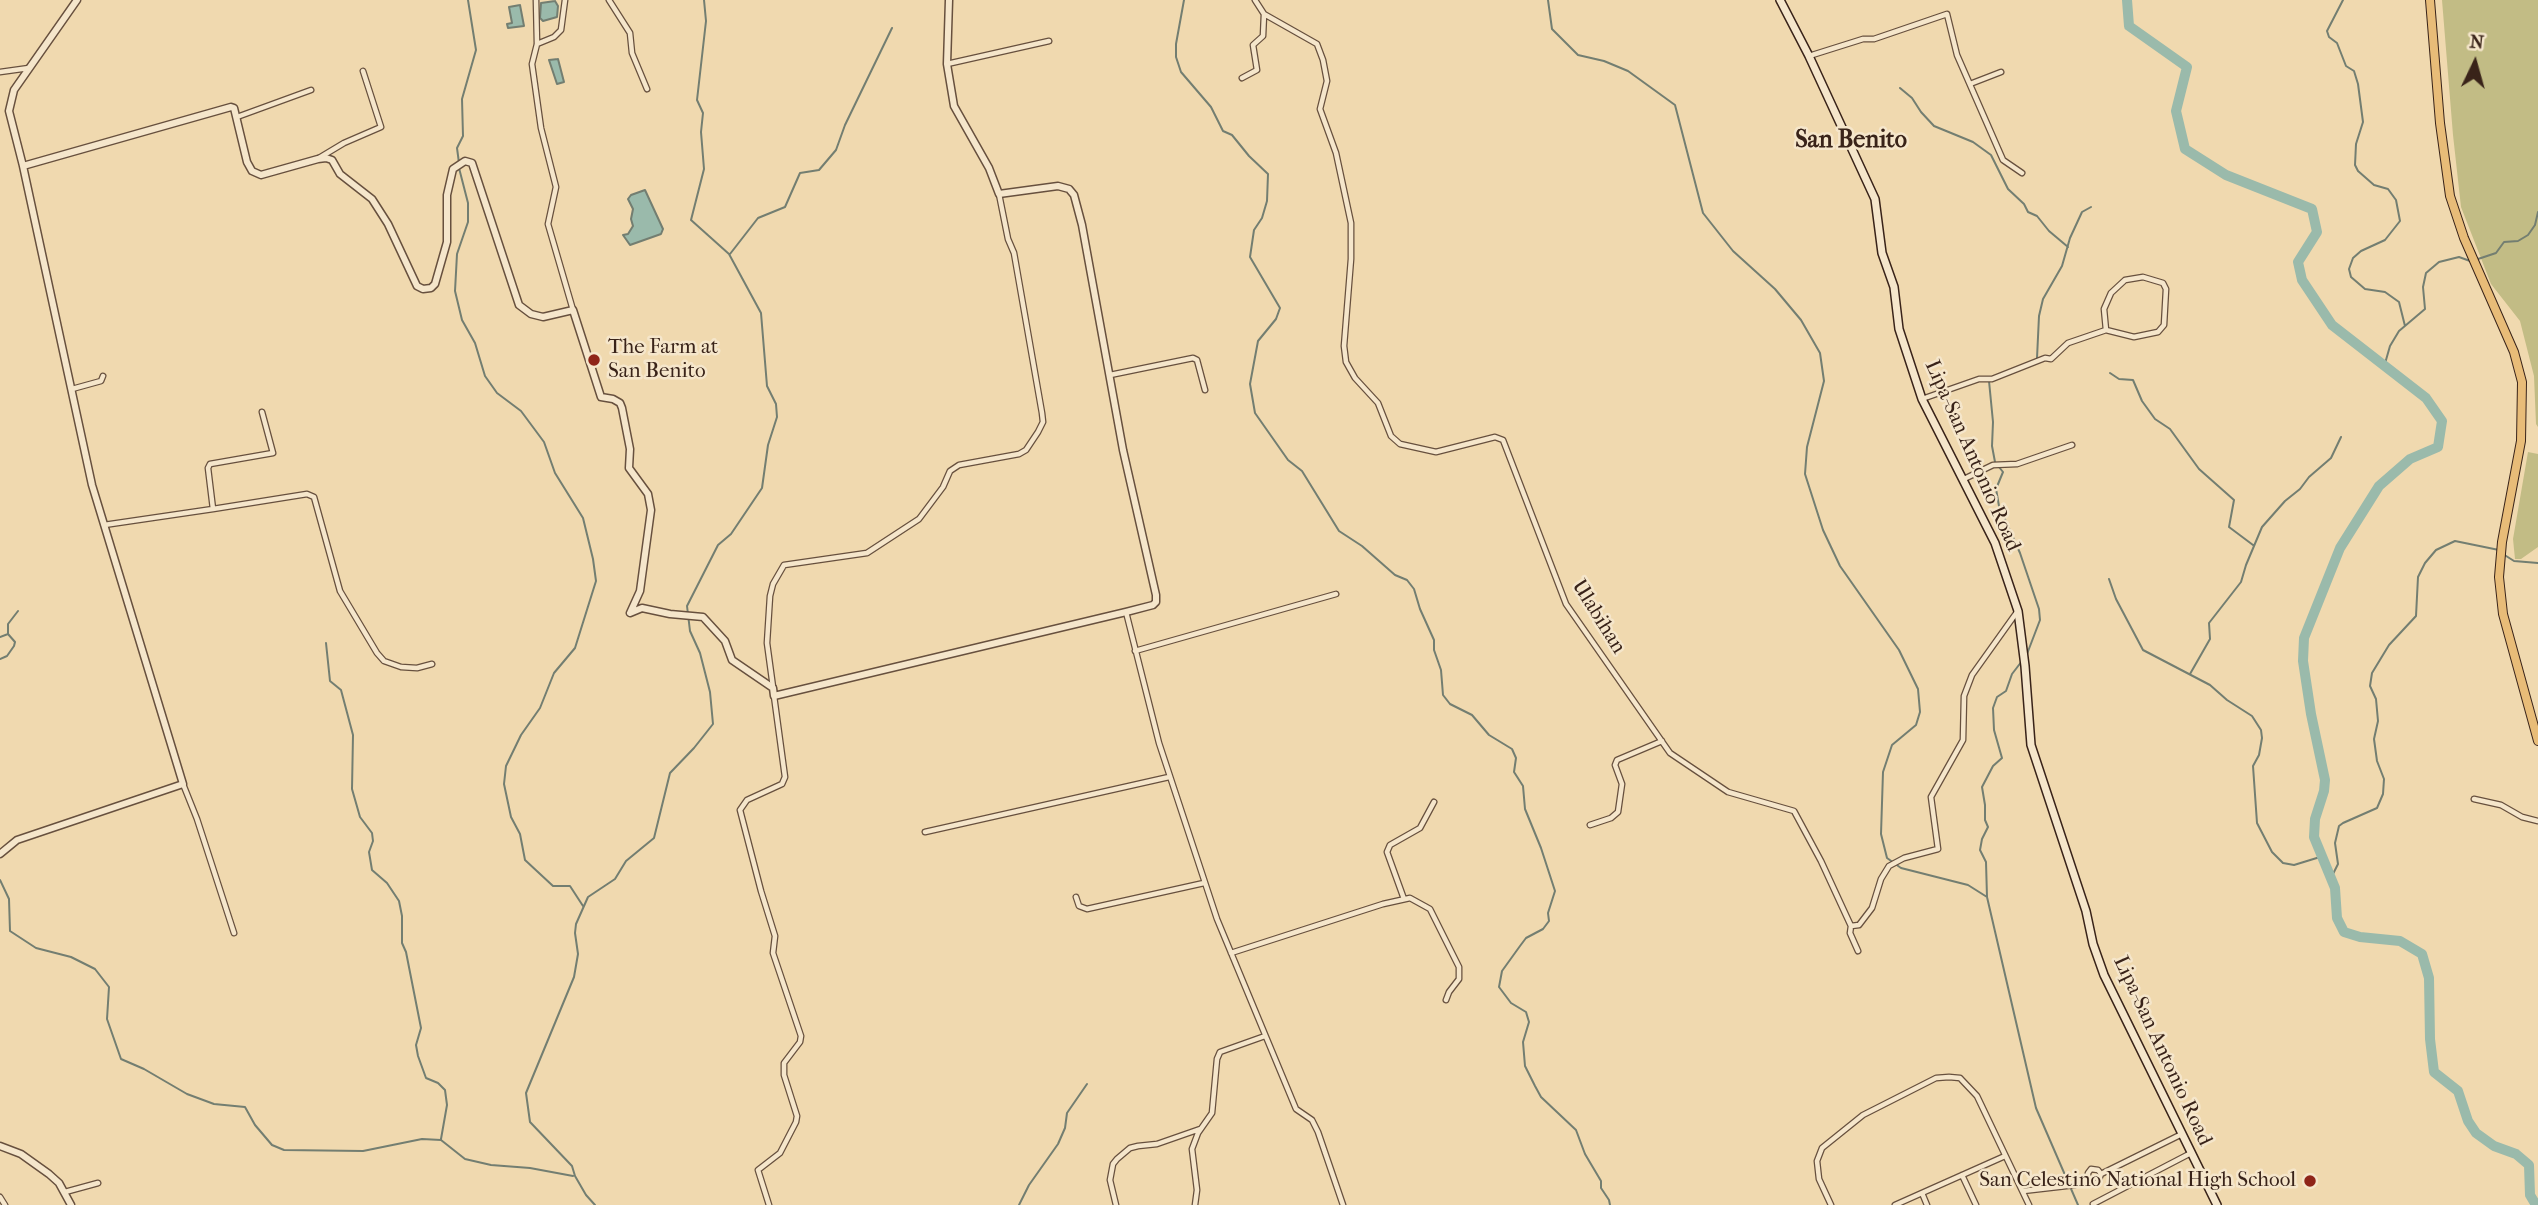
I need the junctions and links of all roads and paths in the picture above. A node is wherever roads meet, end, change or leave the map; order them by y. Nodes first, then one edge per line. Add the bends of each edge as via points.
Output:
1 (77, 0) edge
2 (536, 0) edge
3 (565, 0) edge
4 (609, 0) edge
5 (949, 0) edge
6 (1256, 0) edge
7 (1780, 0) edge
8 (2430, 0) edge
9 (1264, 15) junction
10 (1049, 41) dead end
11 (537, 44) junction
12 (1809, 56) junction
13 (947, 64) junction
14 (29, 68) junction
15 (363, 71) dead end
16 (0, 72) edge
17 (2001, 72) dead end
18 (1242, 78) dead end
19 (1970, 84) junction
20 (647, 89) dead end
21 (311, 90) dead end
22 (237, 117) junction
23 (318, 159) junction
24 (23, 166) junction
25 (2022, 173) dead end
26 (999, 194) junction
27 (573, 310) junction
28 (2106, 330) junction
29 (1110, 375) junction
30 (103, 376) dead end
31 (72, 389) junction
32 (1205, 390) dead end
33 (1922, 400) junction
34 (262, 412) dead end
35 (2072, 444) dead end
36 (1964, 479) junction
37 (213, 509) junction
38 (104, 525) junction
39 (1336, 594) dead end
40 (2018, 611) junction
41 (1126, 612) junction
42 (1135, 651) junction
43 (432, 664) dead end
44 (773, 688) junction
45 (774, 696) junction
46 (1662, 741) junction
47 (2538, 741) edge
48 (1169, 777) junction
49 (183, 784) junction
50 (2474, 799) dead end
51 (1434, 802) dead end
52 (2538, 821) edge
53 (1590, 825) dead end
54 (925, 832) dead end
55 (0, 854) edge
56 (1204, 883) junction
57 (1076, 897) dead end
58 (1404, 899) junction
59 (1851, 926) junction
60 (234, 933) dead end
61 (1858, 951) dead end
62 (1231, 953) junction
63 (1446, 1000) dead end
64 (1265, 1036) junction
65 (1201, 1129) junction
66 (2182, 1134) junction
67 (0, 1146) edge
68 (2191, 1153) junction
69 (2005, 1156) junction
70 (2101, 1174) junction
71 (1962, 1175) junction
72 (2088, 1180) junction
73 (98, 1183) dead end
74 (2024, 1191) junction
75 (65, 1192) junction
76 (1922, 1193) junction
77 (0, 1197) edge
78 (2093, 1204) edge
79 (5, 1205) edge
80 (71, 1205) edge
81 (769, 1205) edge
82 (1116, 1205) edge
83 (1195, 1205) edge
84 (1343, 1205) edge
85 (1831, 1205) edge
86 (1895, 1205) edge
87 (1927, 1205) edge
88 (1976, 1205) edge
89 (2029, 1205) edge
90 (2217, 1205) edge

1 - 14 street
2 - 11 street
3 - 11 street via 561,30
4 - 20 street via 630,33 632,53
5 - 13 street
6 - 9 street, Ulabihan
7 - 12 main road, Lipa-San Antonio Road
8 - 47 main road via 2445,169 2456,217 2514,352 2522,382 2521,442 2502,542 2500,594
9 - 18 street via 1263,36 1252,45 1257,70
9 - 46 street, Ulabihan via 1317,44 1323,60 1327,81 1320,109 1336,153 1351,223 1345,346 1349,370 1378,403 1387,428 1400,444 1436,452 1495,437 1503,440 1566,604
10 - 13 street
11 - 27 street via 531,64 556,187 548,224
12 - 19 street via 1863,39 1874,40 1947,14
12 - 33 main road, Lipa-San Antonio Road via 1875,199 1899,329
13 - 26 street via 954,106
14 - 16 street
14 - 24 street via 14,90 9,111
15 - 23 street via 381,127
17 - 19 street
19 - 25 street via 2003,160
21 - 22 street
22 - 23 street via 247,162 255,174
22 - 24 street via 231,107
23 - 27 street via 332,160 340,174 369,194 423,289 435,284 447,242 447,195 453,169 465,161 472,163 519,305 543,317
24 - 31 street
26 - 29 street via 1058,186 1074,195
26 - 44 street via 1014,253 1043,422 1019,454 950,471 919,519 867,553 784,565 770,596 767,643
27 - 44 street via 599,393 620,403 628,429 629,468 651,504 640,591 630,613 642,608 703,617 725,640 732,660
28 - 28 street via 2104,309 2110,293 2125,280 2143,277 2163,283 2164,326 2158,332 2134,337
28 - 33 street via 2068,343 2051,359
29 - 32 street via 1193,358
29 - 41 street via 1156,595 1153,605
30 - 31 street via 101,381
31 - 38 street
33 - 36 main road, Lipa-San Antonio Road
34 - 37 street via 272,453 210,464
35 - 36 street via 2017,464 1993,465
36 - 40 main road, Lipa-San Antonio Road via 1995,544
37 - 38 street
37 - 43 street via 307,494 314,497 340,591 377,653 384,662 401,667
38 - 49 street
39 - 42 street
40 - 59 street via 1972,675 1964,696 1963,740 1931,797 1938,849 1889,866 1872,908 1859,925
40 - 66 main road, Lipa-San Antonio Road via 2031,745 2087,911 2093,944
41 - 42 street
41 - 45 street
42 - 48 street
44 - 45 street
45 - 81 street via 785,778 747,800 740,810 775,936 773,953 801,1035 784,1063 796,1122 780,1153 758,1170
46 - 53 street via 1615,762 1622,784 1618,811
46 - 59 street, Ulabihan via 1670,753 1728,792 1794,811
48 - 54 street
48 - 56 street
49 - 55 street via 17,840
49 - 60 street
50 - 52 street
51 - 58 street via 1419,828 1390,845 1387,852
56 - 57 street via 1087,909 1079,906
56 - 62 street
58 - 62 street
58 - 63 street via 1417,900 1430,909 1459,967 1459,979
59 - 61 street, Ulabihan
62 - 64 street
64 - 65 street via 1220,1052 1212,1113
64 - 84 street via 1296,1109 1312,1120 1318,1132
65 - 82 street via 1138,1146 1117,1159 1110,1180
65 - 83 street via 1192,1149 1198,1189
66 - 68 main road, Lipa-San Antonio Road
66 - 70 street
67 - 75 street via 35,1163
68 - 78 street
68 - 90 main road, Lipa-San Antonio Road
69 - 71 street
69 - 74 street
69 - 85 street via 1969,1085 1960,1078 1936,1078 1863,1115 1822,1148 1817,1161 1819,1179
70 - 72 street via 2096,1184
70 - 72 street via 2091,1170
71 - 76 street
71 - 88 street
72 - 74 street
73 - 75 street
74 - 89 street
75 - 80 street
76 - 86 street
76 - 87 street
77 - 79 street

